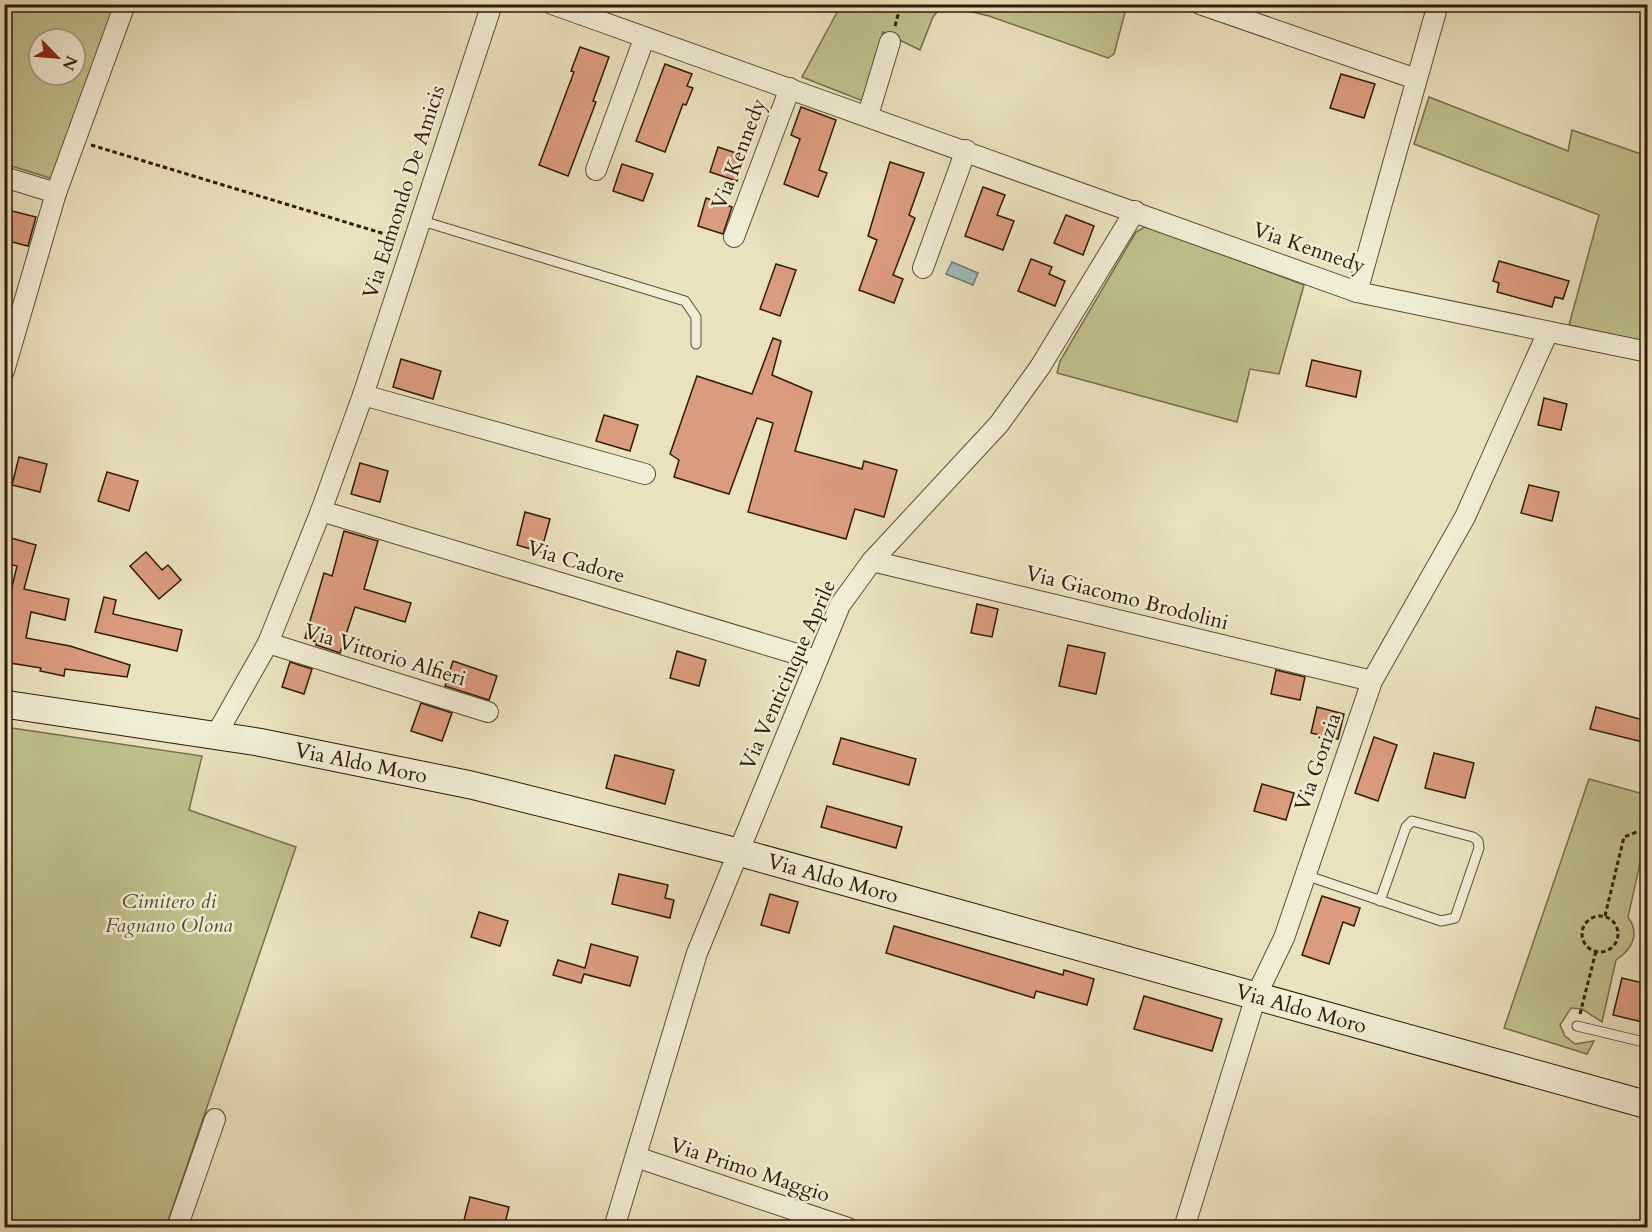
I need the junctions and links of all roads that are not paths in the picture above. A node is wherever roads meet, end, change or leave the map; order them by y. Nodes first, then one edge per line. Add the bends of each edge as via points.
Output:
1 (125, 4) edge
2 (492, 4) edge
3 (552, 4) edge
4 (1200, 4) edge
5 (1438, 4) edge
6 (644, 39) junction
7 (890, 42) road end
8 (1416, 79) junction
9 (790, 88) junction
10 (868, 115) junction
11 (966, 150) junction
12 (596, 170) dead end
13 (4, 177) edge
14 (56, 193) junction
15 (1135, 211) junction
16 (419, 220) junction
17 (734, 237) dead end
18 (923, 268) dead end
19 (1358, 292) junction
20 (11, 324) edge
21 (1548, 332) junction
22 (696, 344) dead end
23 (1647, 352) edge
24 (4, 371) edge
25 (363, 396) junction
26 (645, 474) dead end
27 (321, 511) junction
28 (872, 561) junction
29 (267, 643) junction
30 (817, 660) junction
31 (1372, 681) junction
32 (4, 704) edge
33 (488, 712) dead end
34 (216, 735) junction
35 (738, 852) junction
36 (1305, 875) junction
37 (1380, 901) junction
38 (1256, 996) junction
39 (1577, 1026) road end
40 (1647, 1043) edge
41 (1647, 1105) edge
42 (215, 1119) dead end
43 (636, 1157) junction
44 (177, 1227) edge
45 (614, 1227) edge
46 (848, 1227) edge
47 (1184, 1227) edge

1 - 14 street
2 - 16 street, Via Edmondo De Amicis
3 - 6 street, Via Kennedy
4 - 8 street
5 - 8 street
6 - 9 street, Via Kennedy
6 - 12 street
7 - 10 street
8 - 19 street
9 - 10 street, Via Kennedy
9 - 17 street, Via Kennedy
10 - 11 street, Via Kennedy
11 - 15 street, Via Kennedy
11 - 18 street
13 - 14 street
14 - 20 street
15 - 19 street, Via Kennedy
15 - 28 street, Via Venticinque Aprile via 1040,367 999,424
16 - 22 lane via 685,301 696,317
16 - 25 street, Via Edmondo De Amicis
19 - 21 street, Via Kennedy
20 - 24 street
21 - 23 street, Via Kennedy
21 - 31 street, Via Gorizia via 1465,517
25 - 26 street
25 - 27 street, Via Edmondo De Amicis
27 - 29 street, Via Edmondo De Amicis
27 - 30 street, Via Cadore
28 - 30 street, Via Venticinque Aprile via 840,605
28 - 31 street, Via Giacomo Brodolini
29 - 33 street, Via Vittorio Alfieri
29 - 34 street, Via Edmondo De Amicis
30 - 35 street, Via Venticinque Aprile
31 - 36 street, Via Gorizia
32 - 34 main road, Via Aldo Moro
34 - 35 main road, Via Aldo Moro via 428,775
35 - 38 main road, Via Aldo Moro
35 - 43 street, Via Venticinque Aprile via 686,985
36 - 37 lane
36 - 38 street, Via Gorizia via 1284,938
37 - 37 lane via 1441,921 1455,918 1478,841 1412,820 1406,827
38 - 41 main road, Via Aldo Moro
38 - 47 street, Via Gorizia
39 - 40 lane
42 - 44 street
43 - 45 street, Via Venticinque Aprile
43 - 46 street, Via Primo Maggio

